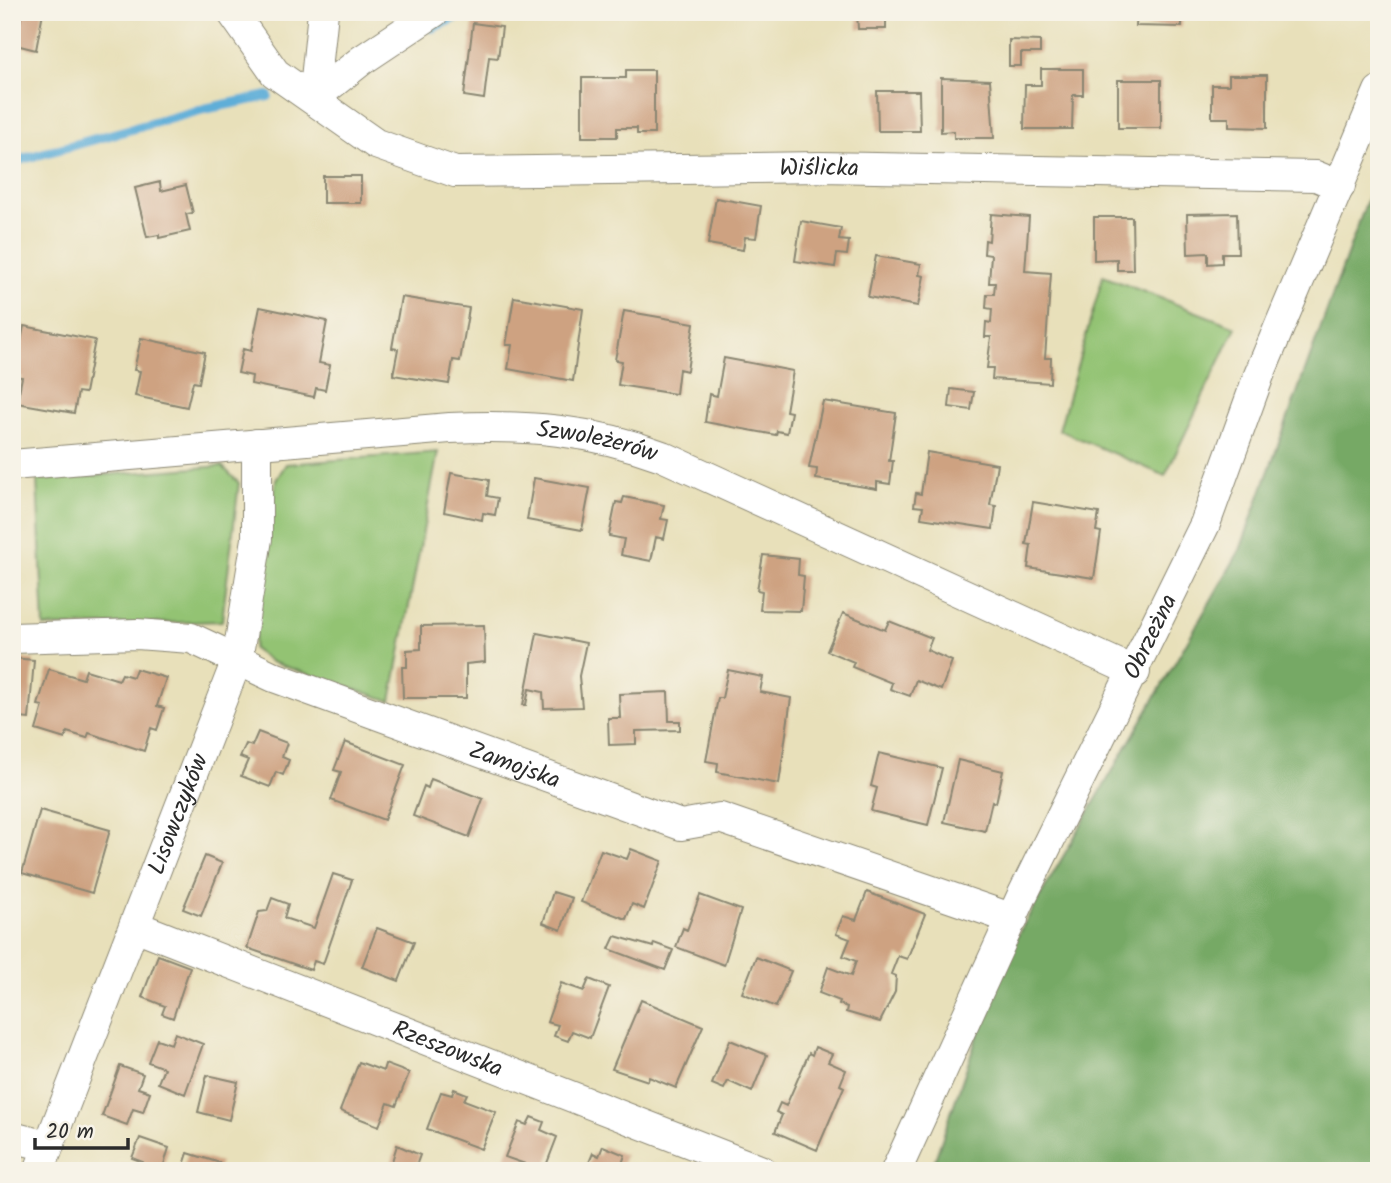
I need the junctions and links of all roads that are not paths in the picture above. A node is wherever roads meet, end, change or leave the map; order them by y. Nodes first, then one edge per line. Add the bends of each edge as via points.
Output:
1 (232, 12) edge
2 (323, 12) edge
3 (434, 12) edge
4 (1379, 91) edge
5 (314, 98) junction
6 (1340, 186) junction
7 (257, 444) junction
8 (12, 465) edge
9 (12, 638) edge
10 (237, 660) junction
11 (1135, 672) junction
12 (1013, 919) junction
13 (135, 926) junction
14 (12, 1137) edge
15 (43, 1158) edge
16 (693, 1159) edge
17 (762, 1171) edge
18 (896, 1171) edge

1 - 5 street via 275,73
2 - 5 street
3 - 5 street
4 - 6 street, Obrzeżna
5 - 6 street, Wiślicka via 376,144 455,172 833,167 1316,176
6 - 11 street, Obrzeżna via 1259,375 1205,524
7 - 8 street, Szwoleżerów
7 - 10 street, Lisowczyków via 257,539
7 - 11 street, Szwoleżerów via 506,425 575,431 624,442
9 - 10 street, Zamojska via 137,634 191,638
10 - 12 street, Zamojska via 681,825 720,818
10 - 13 street, Lisowczyków
11 - 12 street, Obrzeżna
12 - 18 street, Obrzeżna
13 - 15 street, Lisowczyków
13 - 16 street, Rzeszowska
14 - 15 street
16 - 17 street, Rzeszowska

